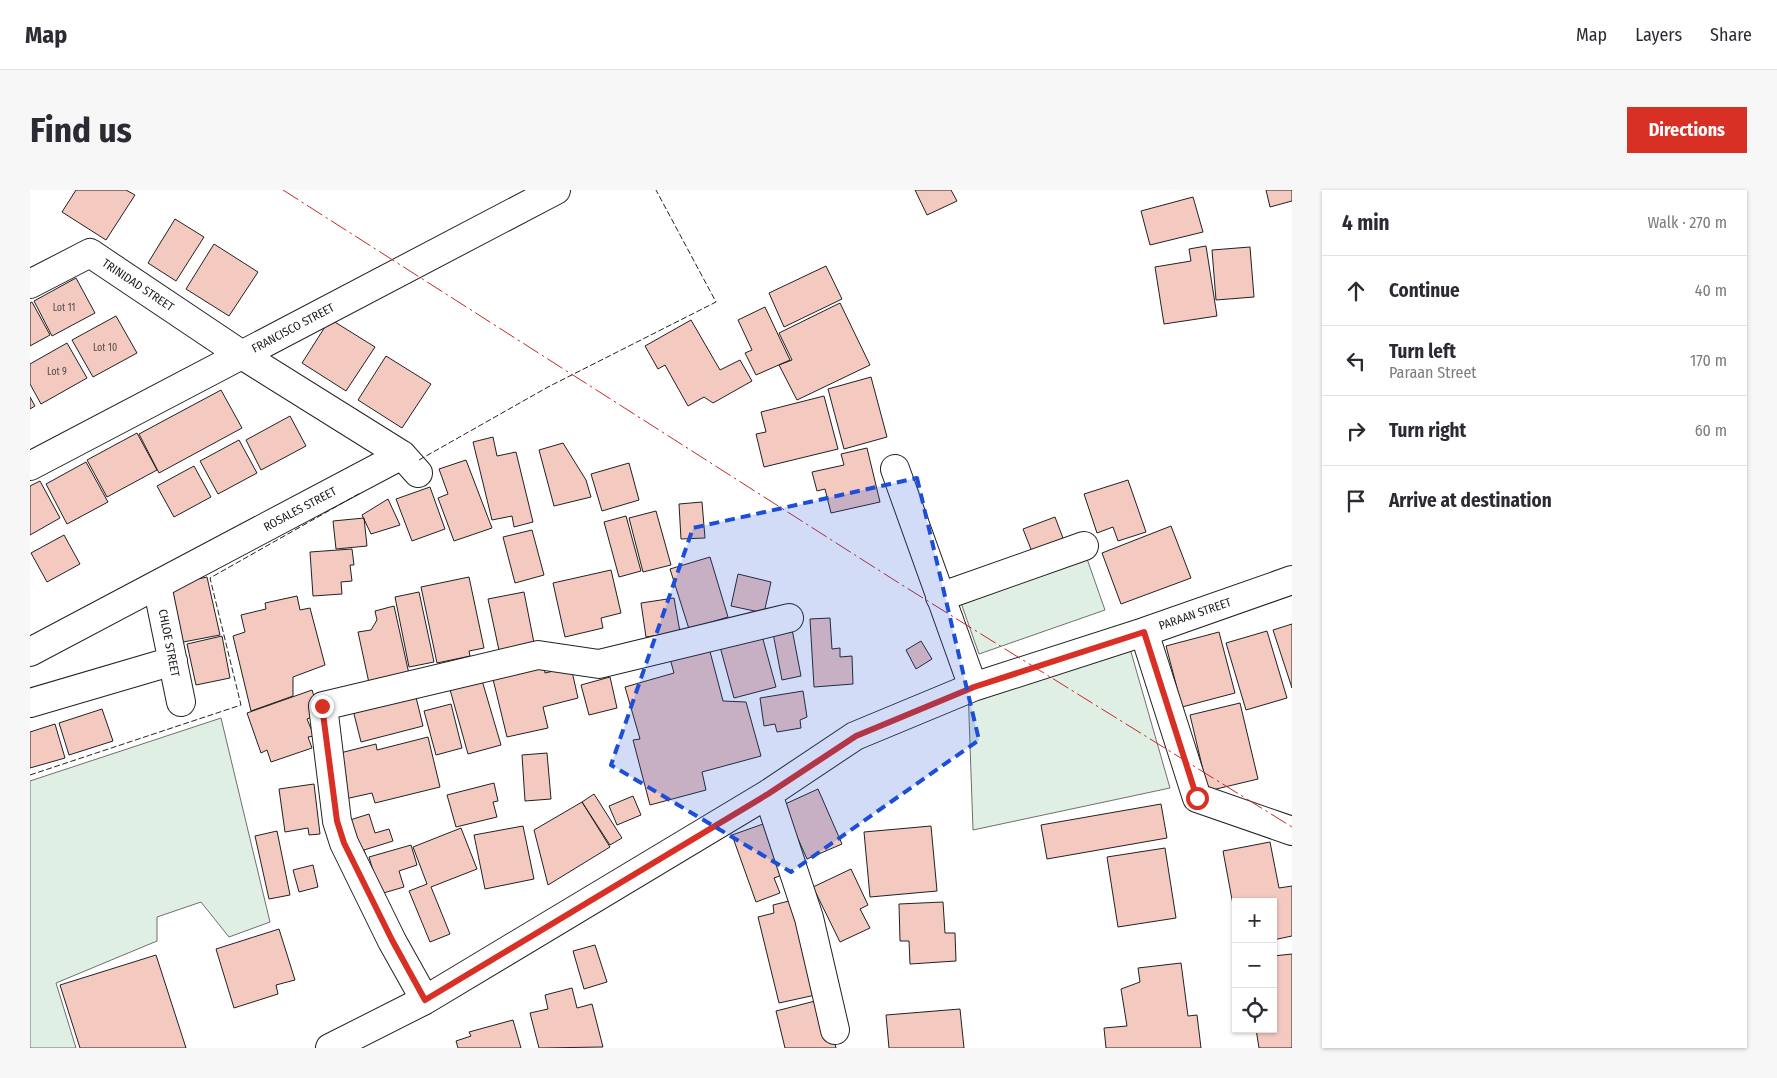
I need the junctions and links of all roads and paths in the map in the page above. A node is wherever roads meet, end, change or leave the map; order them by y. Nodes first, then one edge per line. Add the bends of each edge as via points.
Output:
1 (556, 190) edge
2 (30, 284) edge
3 (242, 355) junction
4 (30, 466) edge
5 (895, 469) dead end
6 (1084, 546) dead end
7 (1292, 580) edge
8 (157, 585) junction
9 (940, 597) junction
10 (789, 618) dead end
11 (1144, 632) junction
12 (30, 652) edge
13 (173, 661) junction
14 (974, 687) junction
15 (181, 702) dead end
16 (30, 703) edge
17 (768, 794) junction
18 (1292, 831) edge
19 (425, 1000) junction
20 (836, 1030) dead end
21 (330, 1048) edge

1 - 3 street, FRANCISCO STREET
2 - 3 street, TRINIDAD STREET via 90,253
3 - 4 street, FRANCISCO STREET
3 - 8 street, ROSALES STREET via 410,464
5 - 9 street
6 - 9 street
7 - 11 street, PARAAN STREET
8 - 12 street, ROSALES STREET
8 - 13 street, CHLOE STREET
9 - 14 street
10 - 19 street via 599,664 538,655 322,706 337,821 344,843
11 - 14 street, PARAAN STREET
11 - 18 street via 1197,798
13 - 15 street, CHLOE STREET
13 - 16 street
14 - 17 street, PARAAN STREET via 856,736
17 - 19 street, PARAAN STREET
17 - 20 street via 809,918
19 - 21 street, PARAAN STREET

